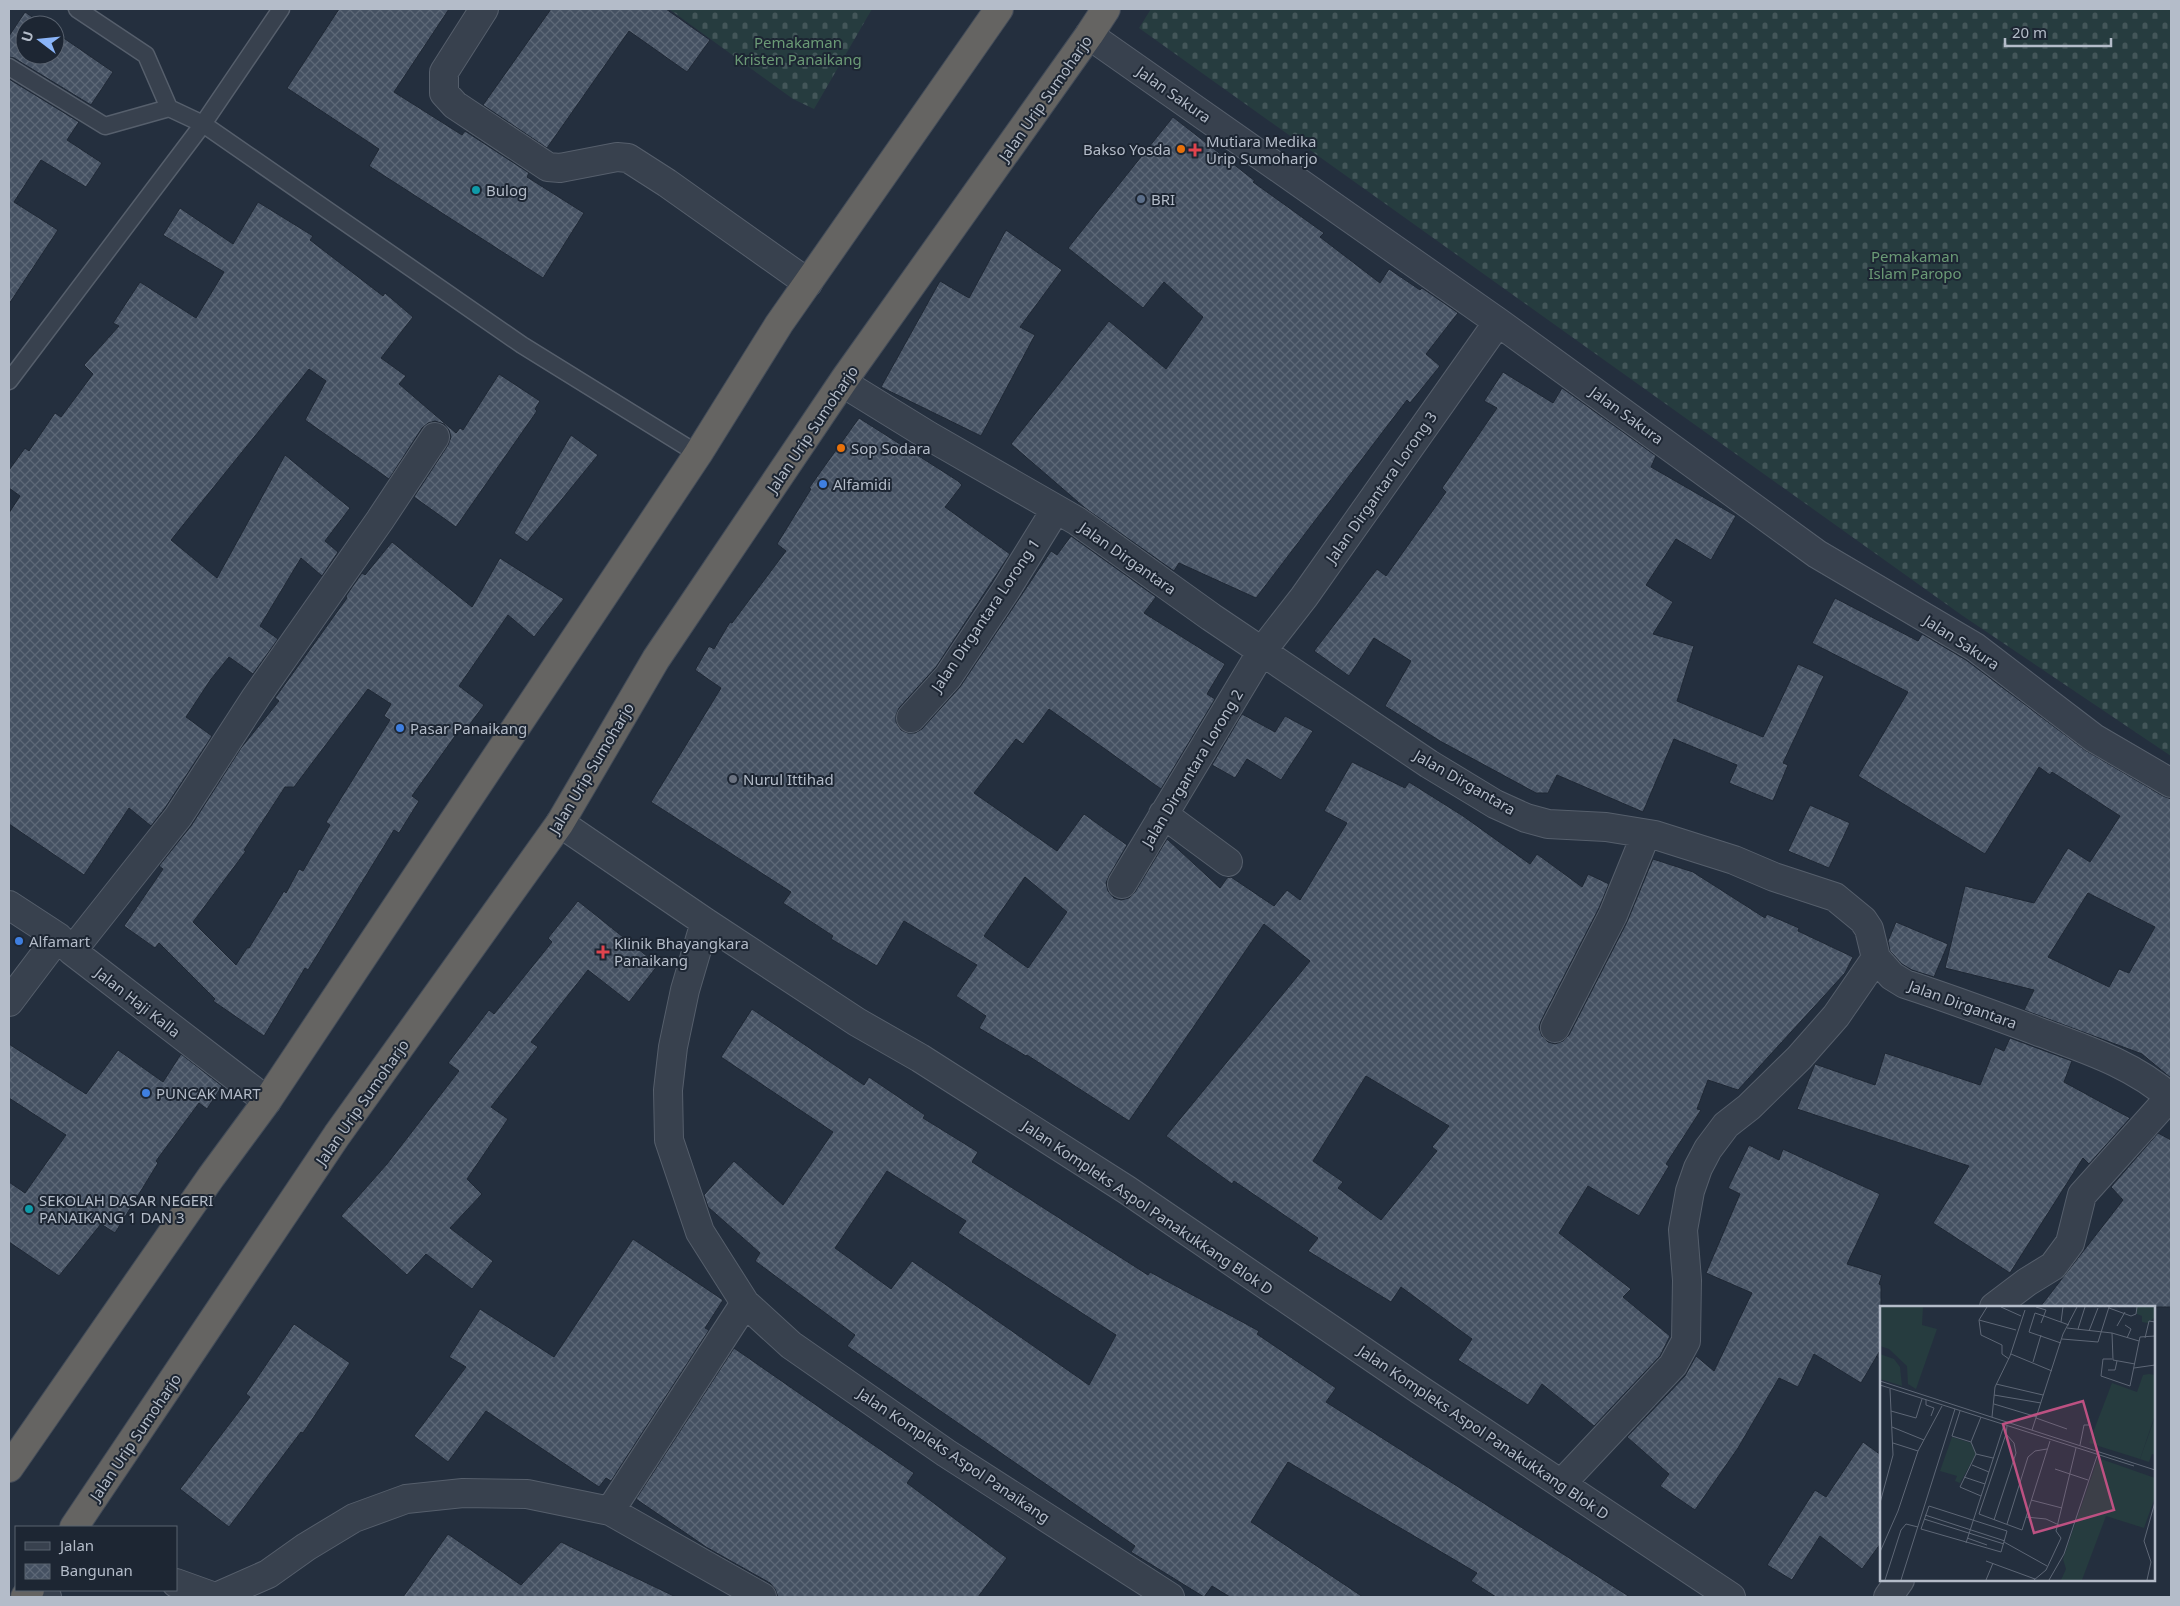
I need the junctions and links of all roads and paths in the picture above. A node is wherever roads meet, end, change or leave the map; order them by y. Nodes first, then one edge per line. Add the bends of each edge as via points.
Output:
1 (78, 9) edge
2 (281, 9) edge
3 (484, 9) edge
4 (999, 9) edge
5 (1106, 9) edge
6 (1090, 35) junction
7 (9, 67) edge
8 (169, 108) junction
9 (203, 124) junction
10 (808, 283) junction
11 (1498, 322) junction
12 (9, 381) edge
13 (843, 383) junction
14 (435, 437) dead end
15 (698, 454) junction
16 (1056, 509) junction
17 (1262, 651) junction
18 (911, 718) dead end
19 (2171, 783) edge
20 (1163, 814) junction
21 (560, 823) junction
22 (1646, 834) junction
23 (1228, 862) dead end
24 (1122, 884) dead end
25 (9, 905) edge
26 (705, 922) junction
27 (65, 944) junction
28 (1876, 958) junction
29 (9, 1002) edge
30 (1555, 1028) dead end
31 (2171, 1098) edge
32 (267, 1101) junction
33 (745, 1303) junction
34 (1995, 1306) edge
35 (9, 1468) edge
36 (1562, 1483) junction
37 (610, 1511) junction
38 (75, 1526) edge
39 (1899, 1581) edge
40 (178, 1584) edge
41 (1164, 1596) edge
42 (216, 1597) edge
43 (762, 1597) edge
44 (1731, 1597) edge
45 (1888, 1597) edge

1 - 8 lane via 146,55
2 - 9 lane
3 - 10 street via 444,72 444,92 454,105 548,167 628,158
4 - 10 highway
5 - 6 highway, Jalan Urip Sumoharjo
6 - 11 street, Jalan Sakura
6 - 13 highway, Jalan Urip Sumoharjo
7 - 8 lane via 105,126
8 - 9 lane
9 - 12 lane
9 - 15 lane via 522,345
10 - 15 highway
11 - 17 street, Jalan Dirgantara Lorong 3 via 1304,597
11 - 19 street, Jalan Sakura via 1817,554 1975,647 2094,738
13 - 16 street, Jalan Dirgantara
13 - 21 highway, Jalan Urip Sumoharjo via 656,659
14 - 27 street via 178,817
15 - 32 highway
16 - 17 street, Jalan Dirgantara via 1123,552
16 - 18 street, Jalan Dirgantara Lorong 1 via 948,677
17 - 20 street, Jalan Dirgantara Lorong 2
17 - 22 street, Jalan Dirgantara via 1429,764 1495,804 1548,824 1606,827
20 - 23 street
20 - 24 street, Jalan Dirgantara Lorong 2
21 - 26 street, Jalan Kompleks Aspol Panakukkang Blok D
21 - 38 highway, Jalan Urip Sumoharjo via 337,1135
22 - 28 street, Jalan Dirgantara via 1734,860 1835,897 1863,920 1869,929
22 - 30 street via 1614,915
25 - 27 street, Jalan Haji Kalla
26 - 33 street, Jalan Kompleks Aspol Panaikang via 673,1046 668,1090 669,1140 700,1232
26 - 36 street, Jalan Kompleks Aspol Panakukkang Blok D via 857,1022 920,1058 1127,1190
27 - 29 street
27 - 32 street, Jalan Haji Kalla
28 - 31 street, Jalan Dirgantara via 1892,976 1905,984 2106,1057 2132,1069
28 - 36 street via 1836,1016 1799,1058 1749,1107 1726,1124 1708,1149 1690,1191 1683,1230 1687,1280 1684,1348 1674,1365
31 - 34 street via 2082,1195 2070,1243 2053,1266
32 - 35 highway via 211,1176
33 - 37 street
33 - 41 street, Jalan Kompleks Aspol Panaikang via 791,1345 946,1453
36 - 44 street, Jalan Kompleks Aspol Panakukkang Blok D
37 - 42 street via 527,1494 464,1493 406,1499 354,1518 268,1574
37 - 43 street
39 - 45 street
40 - 42 street

